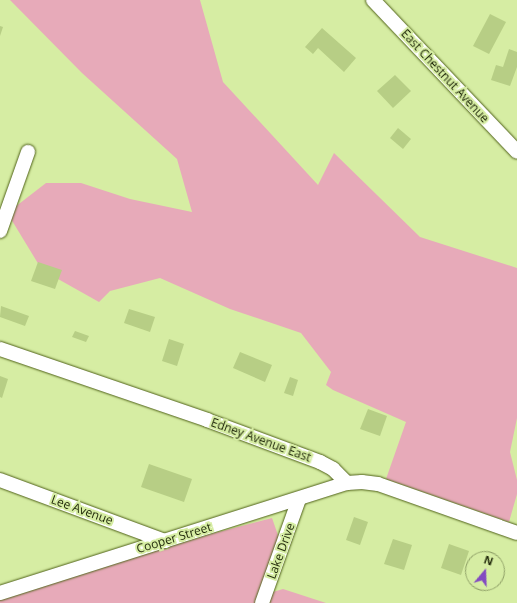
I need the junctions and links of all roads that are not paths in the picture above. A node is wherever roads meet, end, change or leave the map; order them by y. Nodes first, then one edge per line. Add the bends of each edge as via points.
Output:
1 (373, 0) edge
2 (28, 152) dead end
3 (517, 152) edge
4 (0, 231) edge
5 (0, 349) edge
6 (0, 480) edge
7 (347, 483) junction
8 (299, 499) junction
9 (517, 533) edge
10 (165, 541) junction
11 (0, 593) edge
12 (262, 603) edge

1 - 3 street, East Chestnut Avenue
2 - 4 street
5 - 7 street, Edney Avenue East via 320,462 333,469
6 - 10 street, Lee Avenue
7 - 8 street, Cooper Street
7 - 9 street via 378,484
8 - 10 street, Cooper Street
8 - 12 street, Lake Drive
10 - 11 street, Cooper Street

